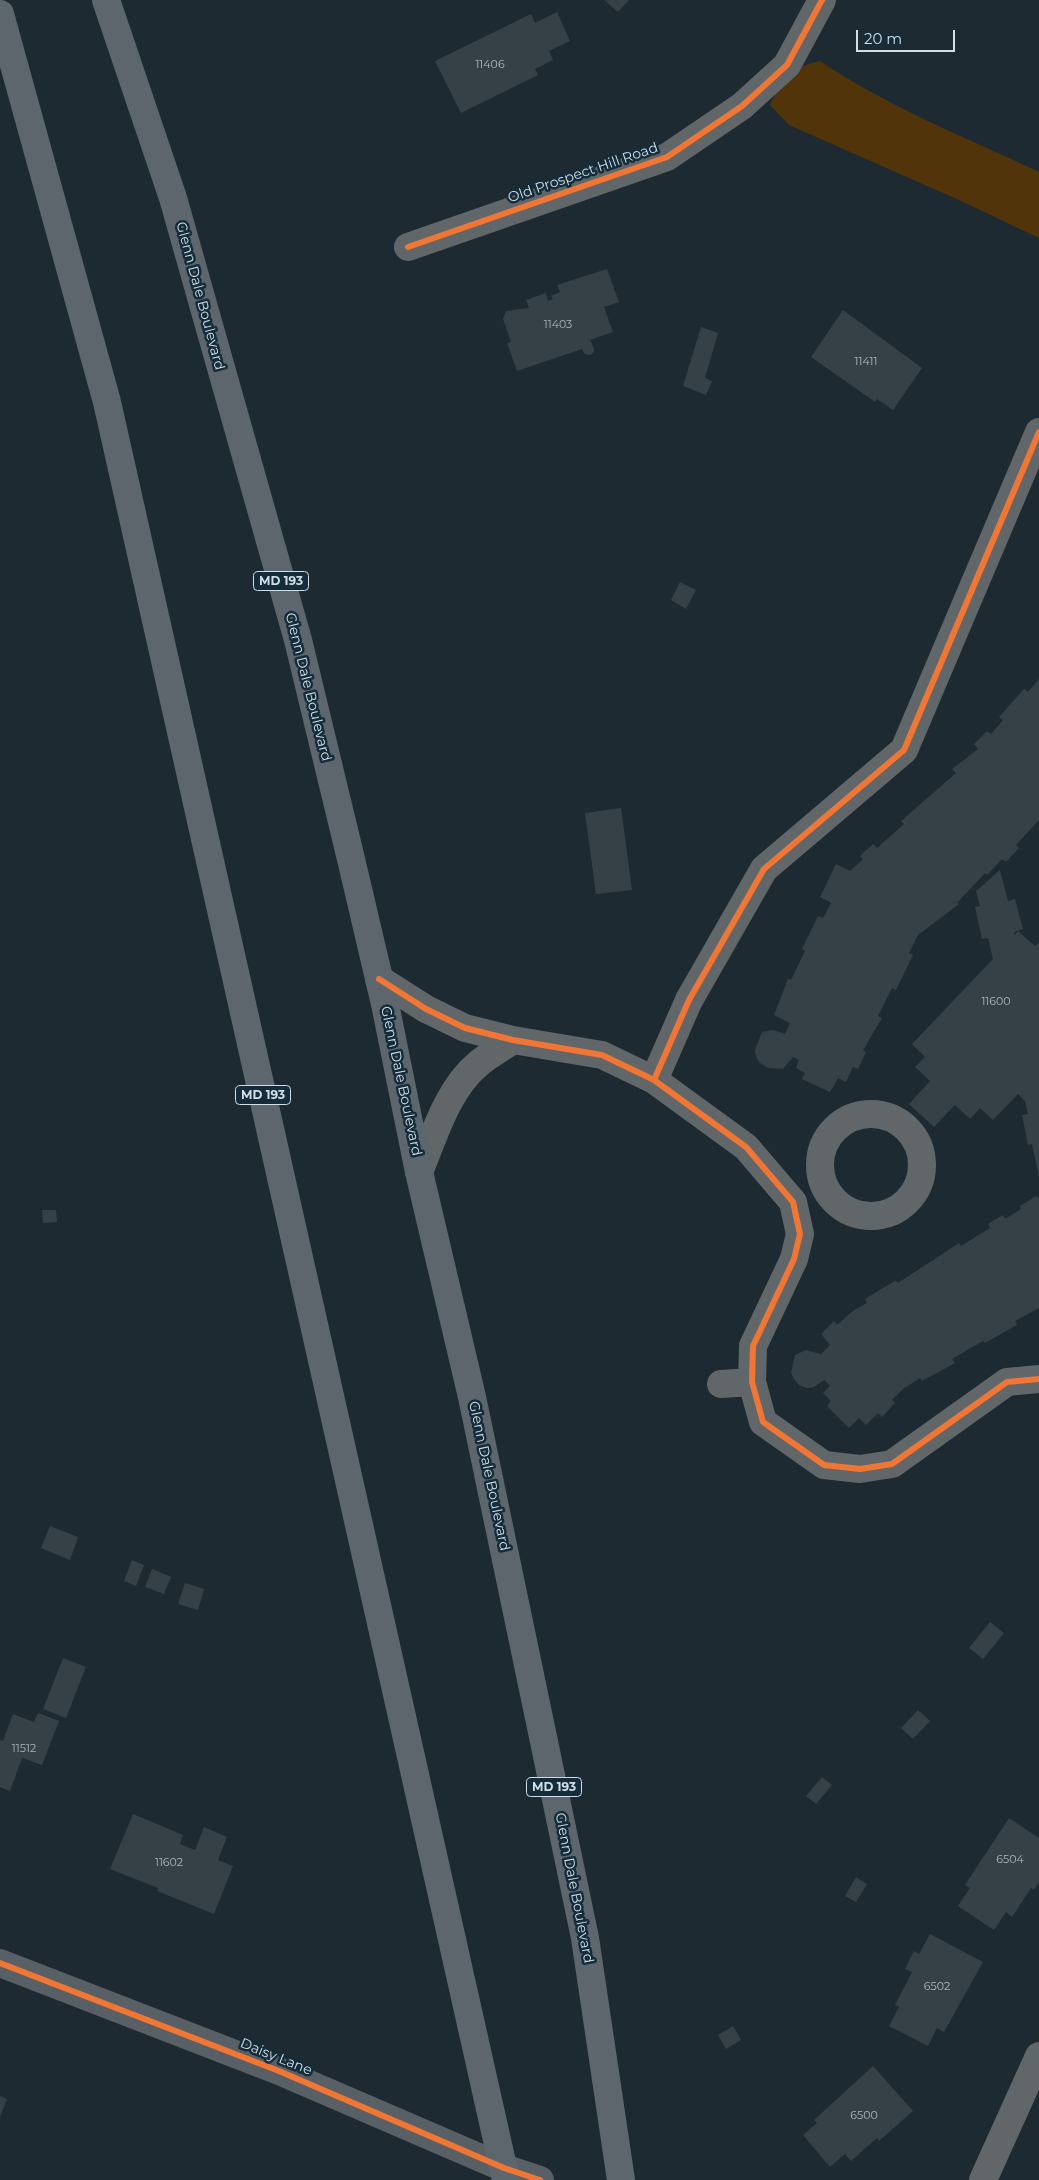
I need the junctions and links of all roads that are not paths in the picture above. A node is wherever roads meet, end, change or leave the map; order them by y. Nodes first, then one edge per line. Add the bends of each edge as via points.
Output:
1 (106, 0) edge
2 (822, 0) edge
3 (0, 14) edge
4 (408, 248) dead end
5 (1039, 432) edge
6 (379, 979) junction
7 (513, 1040) junction
8 (654, 1080) junction
9 (419, 1172) junction
10 (825, 1189) dead end
11 (793, 1202) junction
12 (1039, 1379) edge
13 (752, 1382) junction
14 (721, 1384) dead end
15 (0, 1963) edge
16 (1039, 2056) edge
17 (505, 2174) edge
18 (540, 2180) edge
19 (620, 2180) edge
20 (983, 2180) edge

1 - 6 main road, Glenn Dale Boulevard / MD 193 via 173,198 298,640
2 - 4 street, Old Prospect Hill Road via 787,65 742,106 667,157
3 - 17 main road, MD 193 via 107,402
5 - 8 street via 904,750 764,869 689,1000
6 - 7 street via 426,1009 465,1028
6 - 9 main road, Glenn Dale Boulevard / MD 193
7 - 8 street via 602,1055
7 - 9 street via 477,1064 458,1088
8 - 11 street via 746,1147
9 - 19 main road, Glenn Dale Boulevard / MD 193 via 472,1397 585,1938
10 - 11 street
11 - 13 street via 800,1234 794,1259 753,1346
12 - 13 street via 1007,1382 892,1464 860,1469 824,1465 763,1422
13 - 14 street
15 - 17 street, Daisy Lane via 279,2072
16 - 20 street
17 - 18 street, Daisy Lane

